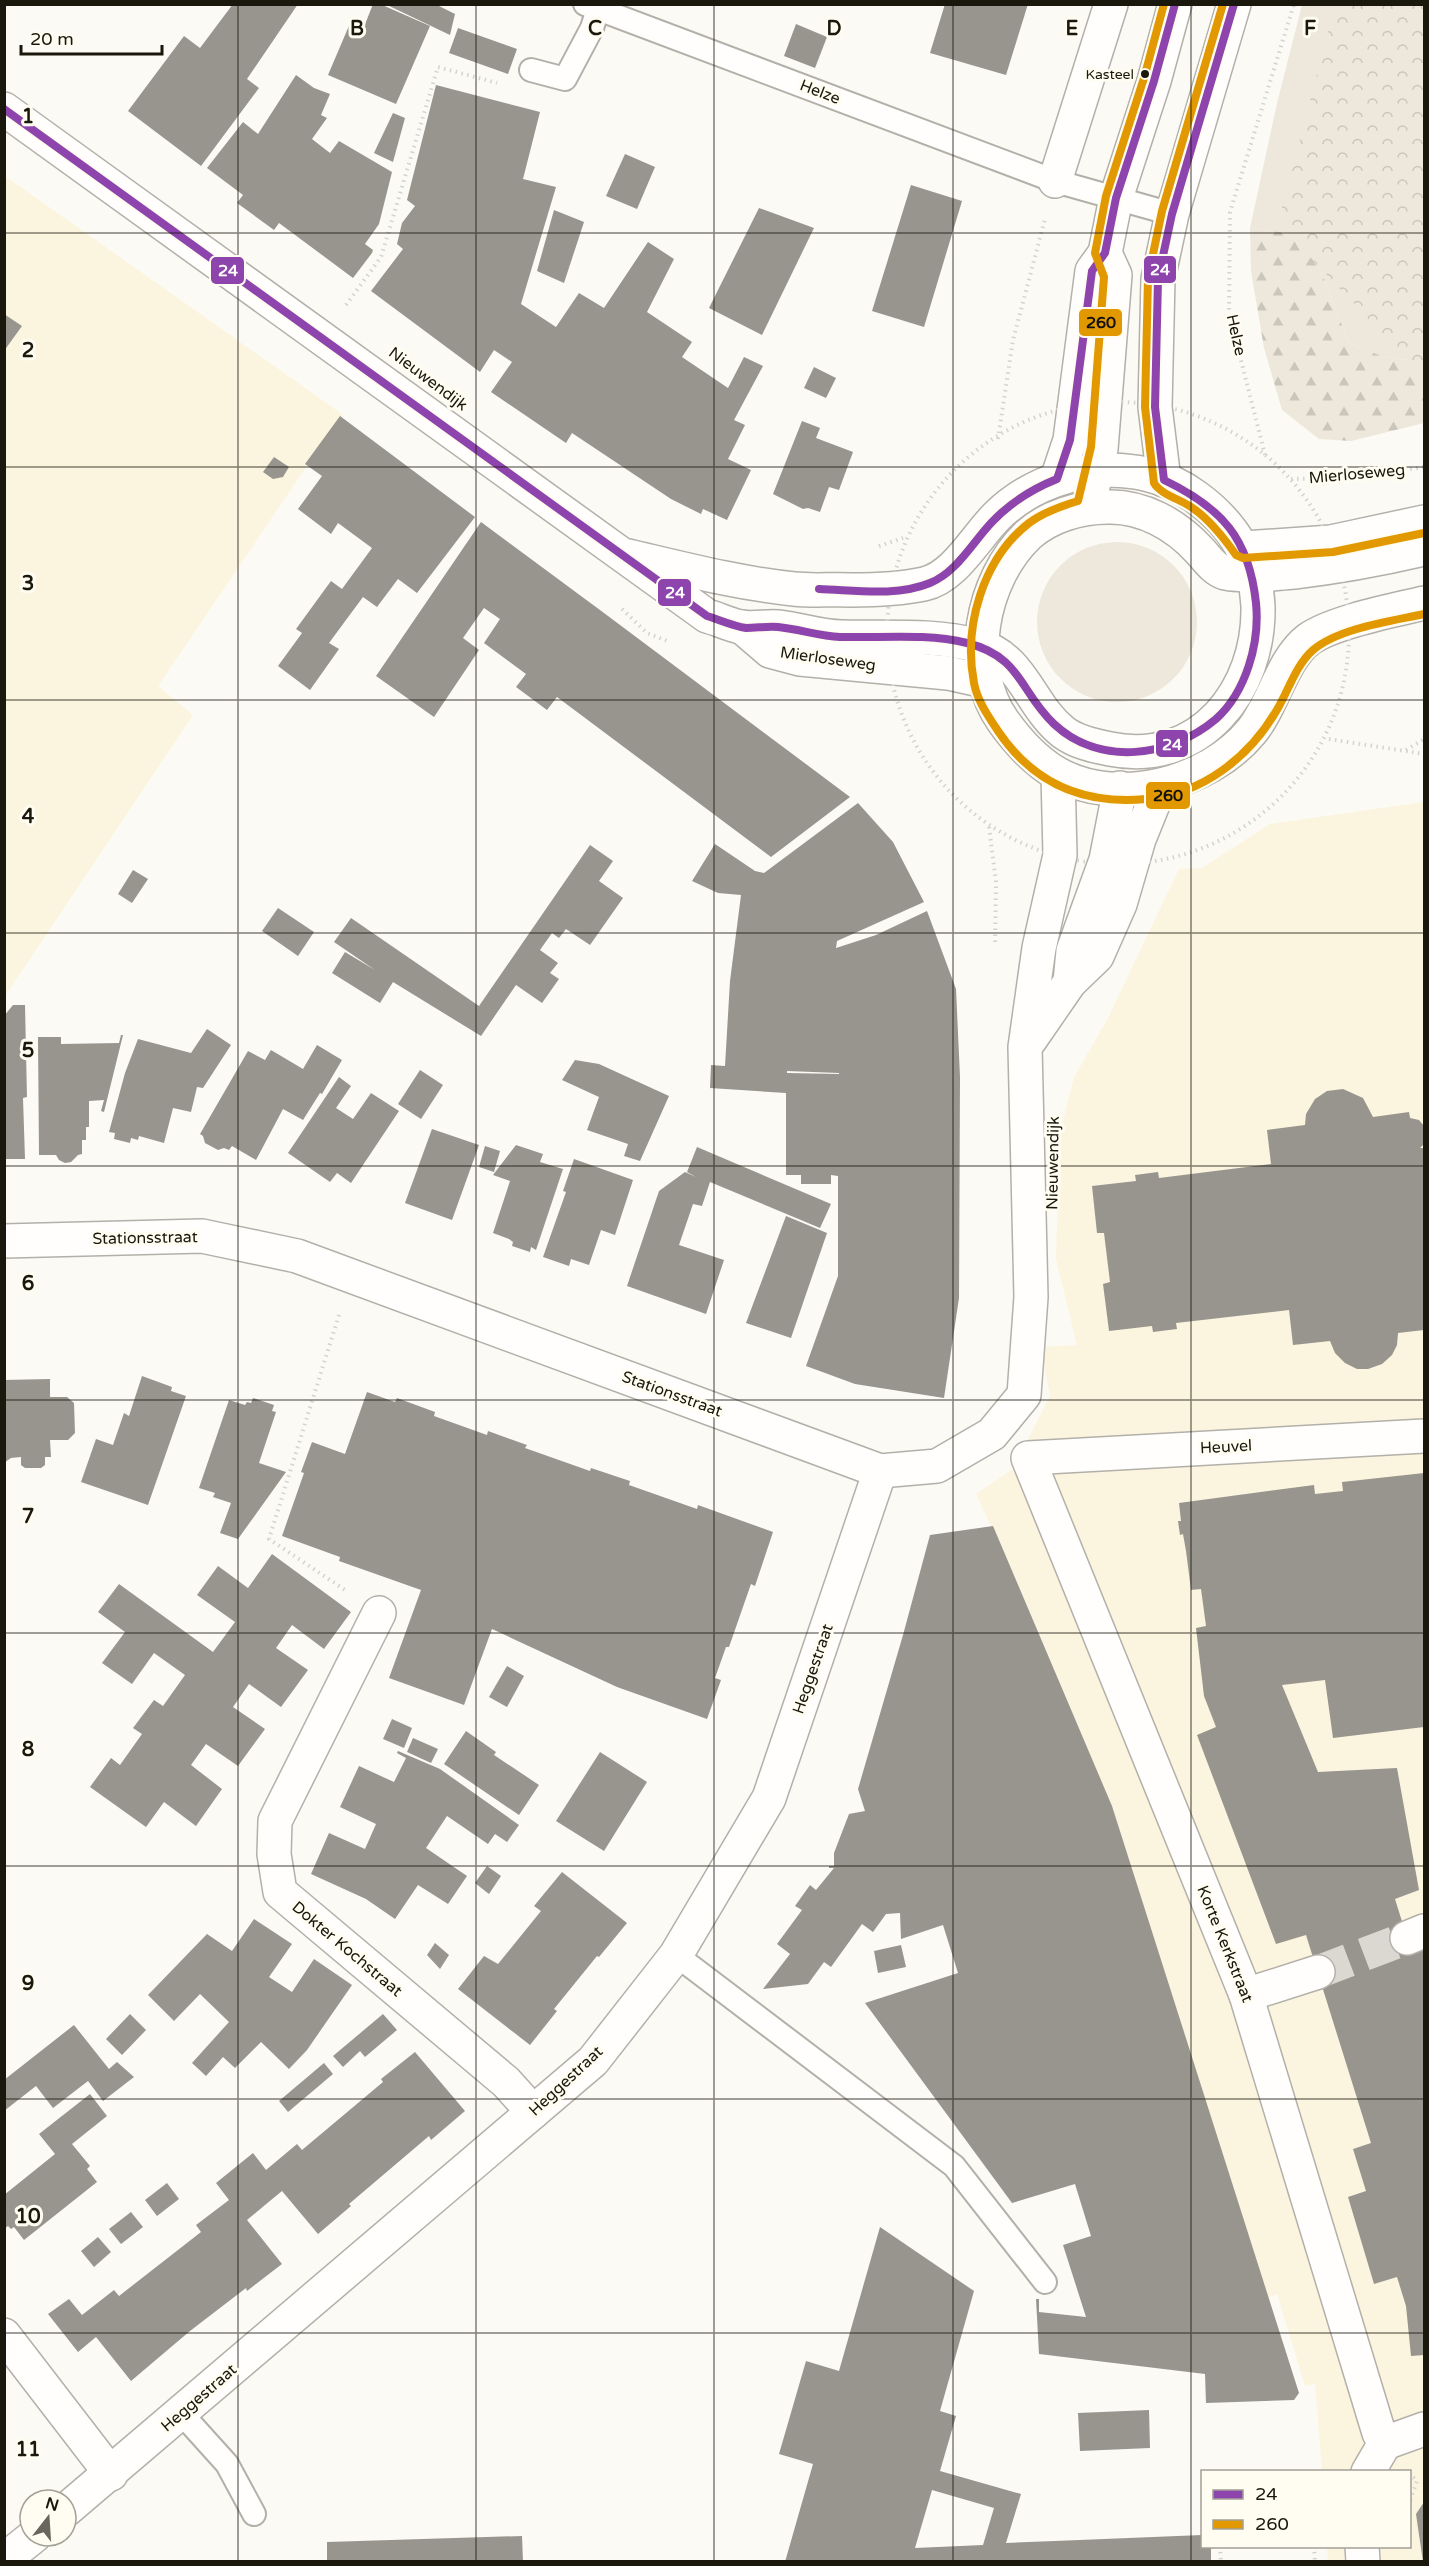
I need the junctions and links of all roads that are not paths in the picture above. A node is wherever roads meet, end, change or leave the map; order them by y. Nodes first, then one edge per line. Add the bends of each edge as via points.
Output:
1 (1111, 4) edge
2 (1175, 4) edge
3 (1234, 4) edge
4 (592, 7) edge
5 (531, 70) road end
6 (4, 109) edge
7 (1055, 181) junction
8 (1116, 198) junction
9 (1172, 214) junction
10 (1106, 253) junction
11 (1097, 471) junction
12 (1058, 479) junction
13 (1164, 480) junction
14 (1087, 509) junction
15 (1425, 522) edge
16 (1425, 549) edge
17 (624, 555) junction
18 (1248, 562) junction
19 (1425, 603) edge
20 (742, 627) junction
21 (982, 647) junction
22 (984, 681) junction
23 (1131, 753) junction
24 (1058, 775) junction
25 (1160, 787) junction
26 (1120, 788) junction
27 (1070, 982) junction
28 (1025, 1047) junction
29 (4, 1241) edge
30 (992, 1434) joint
31 (1425, 1436) edge
32 (1028, 1458) joint
33 (880, 1470) junction
34 (379, 1613) road end
35 (676, 1955) junction
36 (1318, 1972) tunnel mouth
37 (1246, 1995) junction
38 (532, 2112) junction
39 (1045, 2282) dead end
40 (4, 2335) edge
41 (182, 2413) junction
42 (1425, 2429) edge
43 (1385, 2444) junction
44 (1369, 2470) edge
45 (111, 2474) junction
46 (78, 2500) edge
47 (254, 2514) dead end
48 (19, 2548) edge
49 (4, 2560) edge

1 - 7 street
2 - 8 street
3 - 9 street
4 - 5 lane via 592,28 565,79
4 - 7 lane, Helze
6 - 17 street, Nieuwendijk
7 - 8 lane, Helze
8 - 9 lane, Helze
8 - 10 street
9 - 13 street via 1158,279 1155,407
10 - 11 street via 1115,275
10 - 12 street via 1092,272 1070,440
11 - 12 street
11 - 13 street via 1125,470
11 - 14 street
12 - 17 street, Nieuwendijk via 1037,487 998,515 956,563 929,583 890,589 796,589 714,576
13 - 18 street via 1189,491 1229,526
14 - 18 street via 1140,511 1160,519 1224,573
14 - 21 street via 1052,519 1029,535 1013,554 989,602
15 - 18 street
16 - 18 street via 1341,567
17 - 20 street, Nieuwendijk via 707,615
18 - 23 street via 1257,595 1256,637 1251,661 1232,701 1220,716 1187,740
19 - 25 street via 1352,622 1309,640 1252,731 1231,752 1208,767
20 - 21 street, Mierloseweg via 776,627 838,638 919,638
20 - 22 street, Mierloseweg via 771,651 800,659 948,673
21 - 22 street
21 - 23 street, Mierloseweg via 1009,661 1046,715 1065,733 1091,745
22 - 24 street via 1000,717 1016,739 1032,757
23 - 26 street
24 - 26 street via 1089,785
24 - 28 street, Nieuwendijk via 1060,855 1039,948
25 - 26 street
25 - 27 street via 1139,839 1120,904 1097,956
26 - 27 street via 1106,861 1073,951
27 - 28 street
28 - 30 street, Nieuwendijk via 1030,1297 1024,1395
29 - 33 street, Stationsstraat via 202,1236 297,1256
30 - 33 street, Stationsstraat via 937,1467
31 - 32 street, Heuvel
32 - 37 street, Korte Kerkstraat
33 - 35 street, Heggestraat via 769,1798
34 - 38 street, Dokter Kochstraat via 275,1821 274,1854 280,1892 506,2082
35 - 38 street, Heggestraat via 593,2061
35 - 39 lane via 954,2166
36 - 37 street
37 - 43 street, Korte Kerkstraat
38 - 41 street, Heggestraat
40 - 45 street
41 - 45 street, Heggestraat
41 - 47 lane via 227,2464
42 - 43 street
43 - 44 street
45 - 46 street, Heggestraat
48 - 49 street

